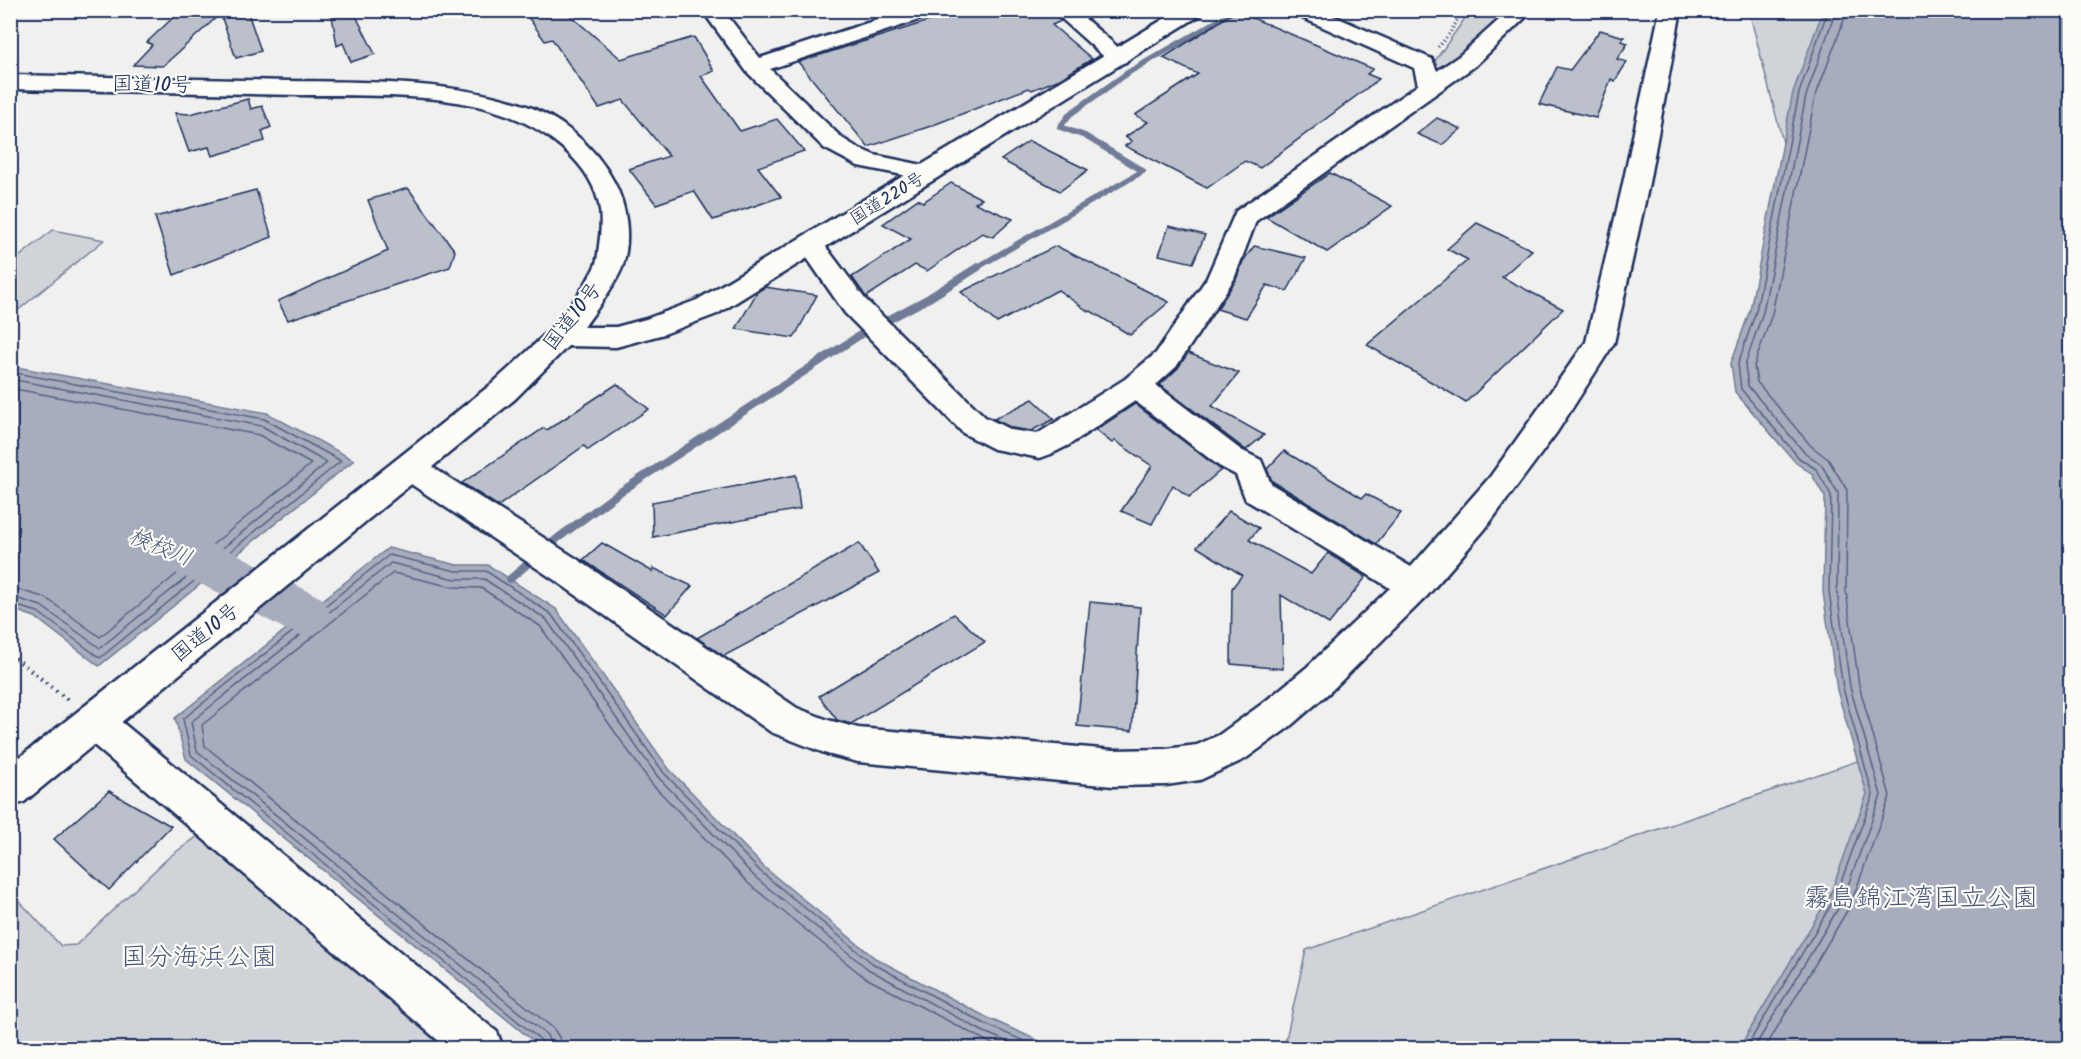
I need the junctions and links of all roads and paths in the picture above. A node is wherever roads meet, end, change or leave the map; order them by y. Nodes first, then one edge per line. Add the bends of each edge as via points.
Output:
1 (712, 10) edge
2 (930, 10) edge
3 (1062, 10) edge
4 (1196, 10) edge
5 (1301, 10) edge
6 (1463, 10) edge
7 (1523, 10) edge
8 (1671, 10) edge
9 (1118, 57) junction
10 (754, 67) junction
11 (1427, 75) junction
12 (10, 82) edge
13 (928, 173) junction
14 (811, 245) junction
15 (561, 336) junction
16 (1136, 387) junction
17 (401, 474) junction
18 (1415, 586) junction
19 (10, 654) edge
20 (108, 710) junction
21 (10, 789) edge
22 (481, 1048) edge

1 - 10 main road
2 - 10 main road
3 - 9 main road
4 - 9 main road, 国道220号
5 - 11 main road
6 - 11 path
7 - 11 main road via 1467,61
8 - 18 main road via 1599,343 1501,486
9 - 13 main road, 国道220号
10 - 13 main road via 833,143 849,153 867,161
11 - 16 main road via 1245,217 1220,279 1166,360
12 - 15 main road, 国道10号 via 403,91 469,98 511,108 539,120 567,139 595,169 610,200 614,232 609,266
13 - 14 main road, 国道220号
14 - 15 main road, 国道220号 via 707,307 654,327 616,337
14 - 16 main road via 855,306 974,425 1005,441 1040,446
15 - 17 main road, 国道10号 via 504,391
16 - 18 main road via 1230,458 1250,468 1257,491
17 - 18 main road via 504,529 784,720 858,745 1113,768 1200,762 1232,747 1275,716
17 - 20 main road, 国道10号
19 - 20 path
20 - 21 main road, 国道10号
20 - 22 main road

